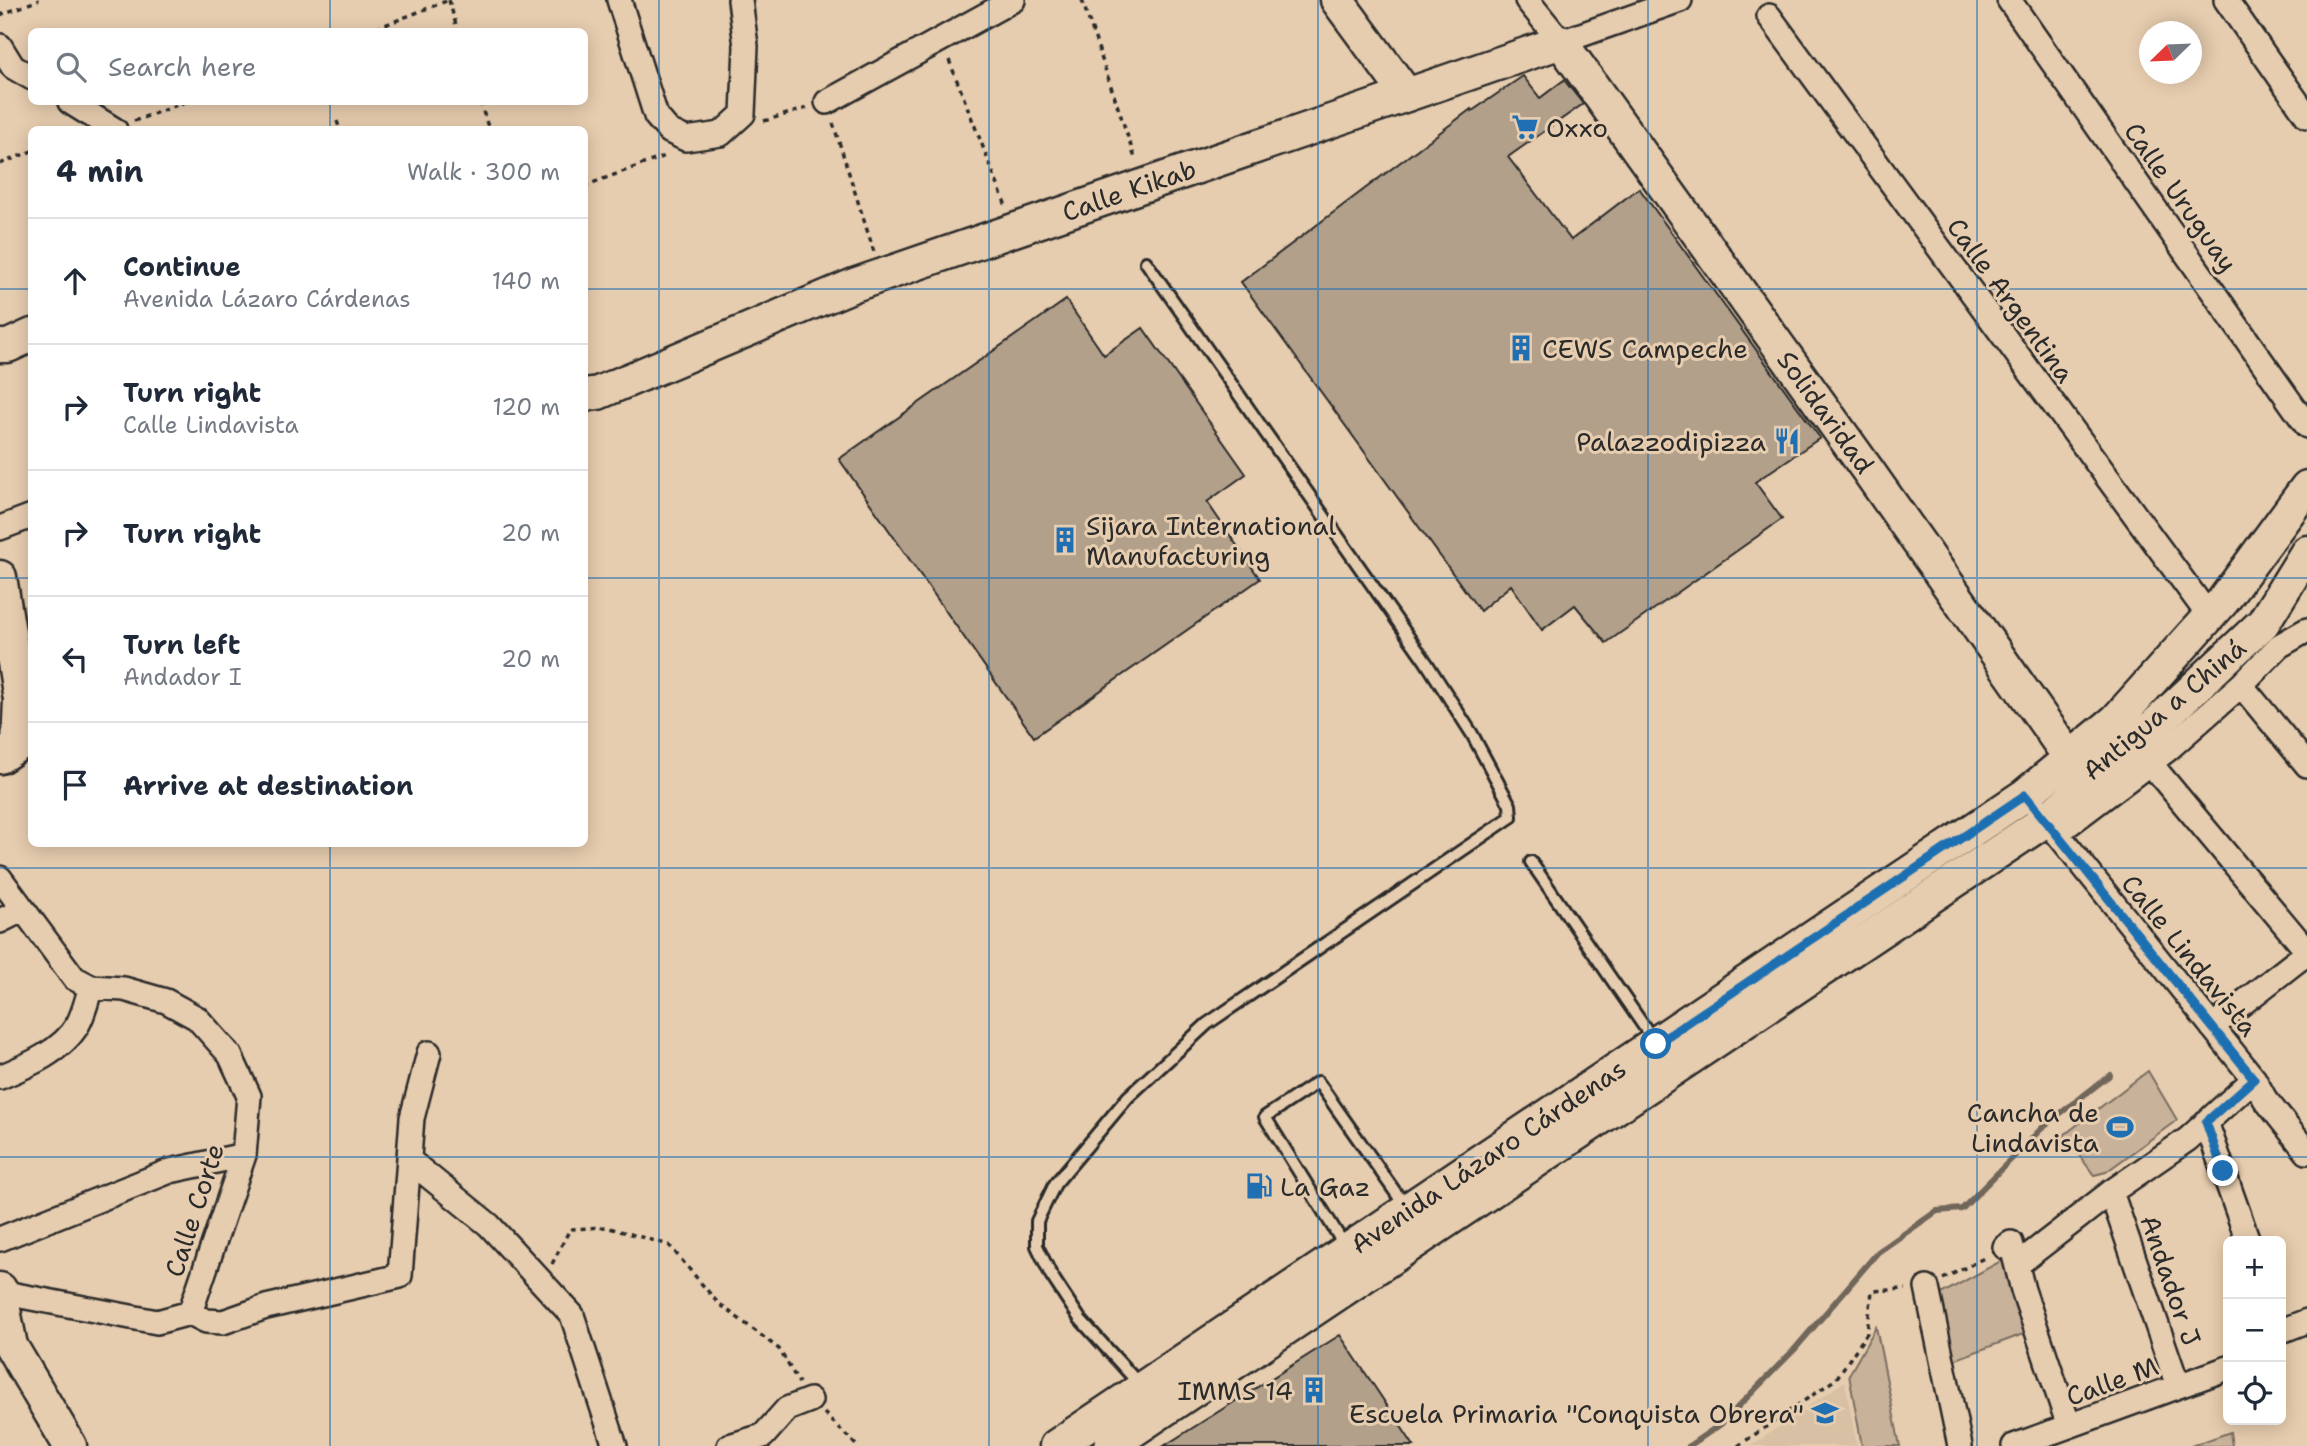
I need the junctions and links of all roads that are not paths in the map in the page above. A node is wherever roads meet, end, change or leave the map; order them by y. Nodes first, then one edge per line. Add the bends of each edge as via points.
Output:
1 (619, 0) edge
2 (740, 0) edge
3 (1013, 0) edge
4 (1337, 0) edge
5 (1527, 0) edge
6 (1680, 0) edge
7 (2010, 0) edge
8 (2226, 0) edge
9 (1769, 16) dead end
10 (1561, 42) junction
11 (0, 46) edge
12 (28, 75) edge
13 (1407, 95) junction
14 (827, 102) road end
15 (75, 105) edge
16 (2307, 116) edge
17 (110, 126) edge
18 (1146, 262) dead end
19 (28, 337) edge
20 (0, 346) edge
21 (588, 394) edge
22 (2307, 426) edge
23 (2307, 487) edge
24 (28, 518) edge
25 (0, 528) edge
26 (2307, 552) edge
27 (0, 577) edge
28 (2208, 616) junction
29 (2263, 623) junction
30 (2298, 635) edge
31 (2241, 685) junction
32 (26, 696) edge
33 (9, 751) edge
34 (2070, 758) junction
35 (2150, 763) junction
36 (2307, 765) edge
37 (2090, 783) junction
38 (2025, 795) junction
39 (2052, 826) junction
40 (1531, 862) dead end
41 (0, 878) edge
42 (22, 910) junction
43 (0, 921) edge
44 (2307, 952) edge
45 (91, 987) junction
46 (2212, 1027) junction
47 (1656, 1044) junction
48 (429, 1053) dead end
49 (0, 1077) edge
50 (2254, 1079) junction
51 (2206, 1122) junction
52 (2307, 1152) edge
53 (244, 1155) junction
54 (409, 1160) junction
55 (2111, 1192) junction
56 (1408, 1210) junction
57 (2246, 1236) edge
58 (0, 1239) edge
59 (1348, 1250) junction
60 (1927, 1288) road end
61 (0, 1291) edge
62 (190, 1313) junction
63 (2307, 1321) edge
64 (1247, 1336) junction
65 (2286, 1338) edge
66 (2223, 1370) edge
67 (2178, 1387) junction
68 (1142, 1388) junction
69 (810, 1400) road end
70 (2069, 1426) junction
71 (1105, 1437) edge
72 (70, 1446) edge
73 (615, 1446) edge
74 (729, 1446) edge
75 (1056, 1446) edge
76 (1960, 1446) edge
77 (2014, 1446) edge

1 - 2 street via 656,116 669,131 686,139 721,134 743,114 746,46
3 - 14 street
4 - 13 main road
5 - 10 street
6 - 10 street, Calle Kikab
7 - 22 street, Calle Uruguay
8 - 16 street
9 - 28 street, Calle Argentina
10 - 13 main road, Calle Kikab
10 - 34 main road, Solidaridad
11 - 12 street via 13,66
13 - 21 main road, Calle Kikab via 881,275
15 - 17 street
18 - 68 lane via 1426,662 1472,734 1510,805 1511,817 1207,1024 1128,1097 1055,1184 1037,1222 1037,1247 1080,1319
19 - 20 main road
23 - 28 main road, Avenida Lázaro Cárdenas
24 - 25 street
26 - 29 main road, Avenida Lázaro Cárdenas
27 - 32 main road
28 - 34 main road, Avenida Lázaro Cárdenas via 2116,720
29 - 30 street
29 - 37 main road, Avenida Lázaro Cárdenas
30 - 31 street, Antigua a Chiná via 2279,646
31 - 35 street, Antigua a Chiná
31 - 36 street
32 - 33 main road
34 - 37 street, Solidaridad
34 - 38 main road, Avenida Lázaro Cárdenas
35 - 39 street, Antigua a Chiná
35 - 44 street
37 - 39 main road, Avenida Lázaro Cárdenas
38 - 39 street, Calle Lindavista
38 - 47 main road, Avenida Lázaro Cárdenas
39 - 46 street, Calle Lindavista
39 - 64 main road, Avenida Lázaro Cárdenas
40 - 47 lane
41 - 42 street
42 - 43 street
42 - 45 street via 74,978
44 - 46 street
45 - 49 street via 77,1025 59,1046
45 - 53 street, Calle Corte via 124,989 166,1001 197,1018 230,1055 249,1096
46 - 50 street, Calle Lindavista
47 - 56 main road, Avenida Lázaro Cárdenas
48 - 54 street via 412,1118
50 - 51 street
50 - 52 street, Calle Lindavista
51 - 55 street
51 - 57 street
53 - 58 street via 170,1171
53 - 62 street, Calle Corte
54 - 62 street via 400,1276 266,1307 223,1322 206,1321
54 - 73 street via 489,1225 572,1315
55 - 67 street, Andador J
55 - 70 street via 2011,1256
56 - 59 main road, Avenida Lázaro Cárdenas
56 - 59 lane via 1318,1082 1265,1117
59 - 64 main road, Avenida Lázaro Cárdenas
60 - 76 street
61 - 62 street via 157,1322
61 - 72 main road via 11,1346
63 - 65 street
64 - 68 main road, Avenida Lázaro Cárdenas
64 - 71 main road, Avenida Lázaro Cárdenas
66 - 67 street, Calle M
67 - 70 street, Calle M
68 - 71 main road, Avenida Lázaro Cárdenas
69 - 74 street via 788,1409 763,1436
70 - 77 street, Calle M
71 - 75 main road, Avenida Lázaro Cárdenas

